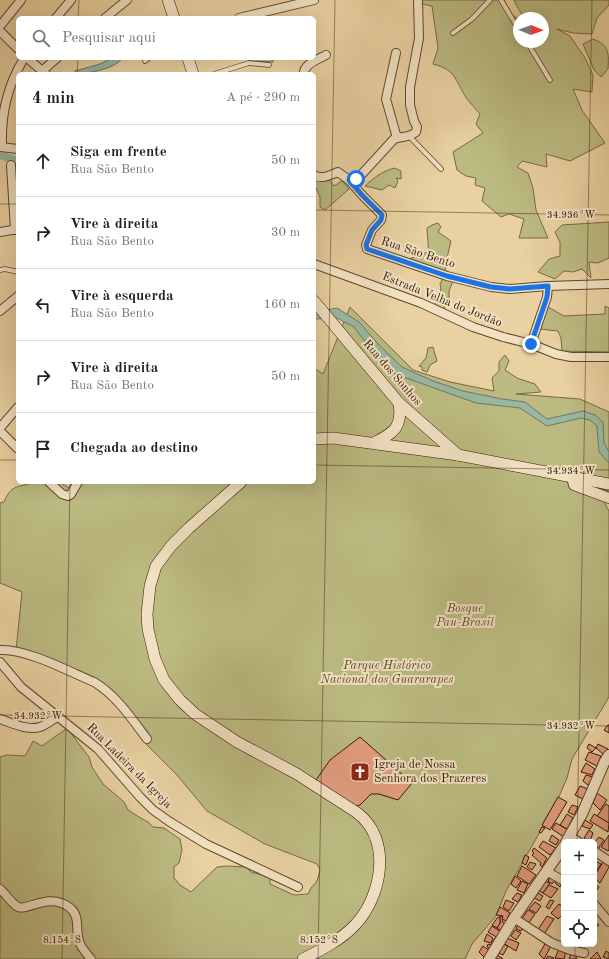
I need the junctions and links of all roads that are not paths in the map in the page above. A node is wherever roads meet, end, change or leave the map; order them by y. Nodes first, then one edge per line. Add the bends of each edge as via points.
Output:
1 (21, 0) edge
2 (71, 0) edge
3 (128, 0) edge
4 (168, 0) edge
5 (314, 0) edge
6 (418, 0) edge
7 (490, 0) edge
8 (501, 0) edge
9 (284, 4) edge
10 (58, 16) edge
11 (108, 16) edge
12 (173, 16) edge
13 (245, 16) edge
14 (513, 20) edge
15 (0, 26) edge
16 (0, 31) edge
17 (453, 33) dead end
18 (16, 47) edge
19 (531, 48) edge
20 (396, 53) dead end
21 (326, 55) dead end
22 (23, 60) edge
23 (29, 60) edge
24 (55, 60) edge
25 (189, 60) edge
26 (269, 65) dead end
27 (16, 72) edge
28 (44, 72) edge
29 (192, 72) edge
30 (220, 72) edge
31 (304, 72) edge
32 (16, 73) edge
33 (550, 80) dead end
34 (410, 137) junction
35 (397, 138) junction
36 (1, 147) edge
37 (16, 149) edge
38 (11, 165) dead end
39 (441, 169) dead end
40 (316, 176) edge
41 (349, 180) junction
42 (16, 218) edge
43 (16, 229) edge
44 (0, 232) edge
45 (316, 265) edge
46 (0, 270) edge
47 (16, 272) edge
48 (609, 284) edge
49 (548, 286) junction
50 (16, 298) edge
51 (317, 307) edge
52 (0, 311) edge
53 (531, 344) junction
54 (609, 357) edge
55 (399, 404) junction
56 (16, 409) edge
57 (0, 428) edge
58 (316, 439) edge
59 (374, 443) junction
60 (16, 447) edge
61 (458, 456) junction
62 (572, 477) junction
63 (51, 484) edge
64 (77, 484) edge
65 (238, 484) edge
66 (609, 484) edge
67 (609, 498) edge
68 (0, 650) edge
69 (0, 662) edge
70 (57, 717) junction
71 (0, 719) edge
72 (147, 739) dead end
73 (609, 754) edge
74 (568, 839) edge
75 (561, 850) edge
76 (597, 853) edge
77 (609, 861) edge
78 (546, 871) junction
79 (561, 880) edge
80 (298, 887) dead end
81 (0, 889) edge
82 (597, 908) edge
83 (514, 918) junction
84 (609, 922) edge
85 (584, 953) dead end
86 (91, 959) edge
87 (304, 959) edge
88 (489, 959) edge

1 - 15 street
2 - 10 street
3 - 11 street
4 - 12 main road
5 - 9 street
6 - 34 street via 419,38 410,87 410,105 417,130
7 - 17 lane via 472,19
8 - 14 lane
9 - 13 street
16 - 18 street
19 - 33 lane
20 - 35 street via 386,99
21 - 31 street via 306,66
22 - 27 street
23 - 28 street
24 - 28 street
25 - 29 main road
26 - 30 lane via 248,63
32 - 36 street via 8,90 2,120
34 - 35 street
34 - 39 lane
35 - 41 street via 359,177
36 - 37 street
38 - 42 street
40 - 41 street via 325,177 339,172
41 - 49 street, Rua São Bento via 382,215 372,230 367,249 447,276 491,287 510,289
43 - 44 street
45 - 53 street, Estrada Velha do Jordão via 421,302 473,328
46 - 47 lane
48 - 49 street, Rua São Bento
49 - 53 street via 547,297
50 - 52 street
51 - 55 main road, Rua dos Sonhos
53 - 54 street, Estrada Velha do Jordão via 571,357
55 - 59 main road via 401,417 397,426 390,434
55 - 61 main road, Rua dos Sonhos
56 - 57 street
57 - 60 street
58 - 59 main road via 332,438
59 - 61 main road
61 - 62 main road
62 - 66 main road
62 - 67 street via 574,485
63 - 64 street via 68,496
65 - 87 main road via 171,546 156,566 147,601 148,629 154,659 164,680 195,714 237,742 296,774 356,812 366,820 372,831 380,858 378,882 373,899 364,914 344,935
68 - 72 street via 32,656 104,688
69 - 70 street, Rua Ladeira da Igreja via 21,687
70 - 71 street via 35,728
70 - 80 street, Rua Ladeira da Igreja via 93,744 140,798 170,822 206,844
73 - 74 street
75 - 78 street
76 - 77 street
78 - 79 street
78 - 83 street
81 - 86 street via 18,906 49,901 63,903 70,908 77,918 79,942
82 - 84 street
83 - 85 street via 552,943
83 - 88 street

